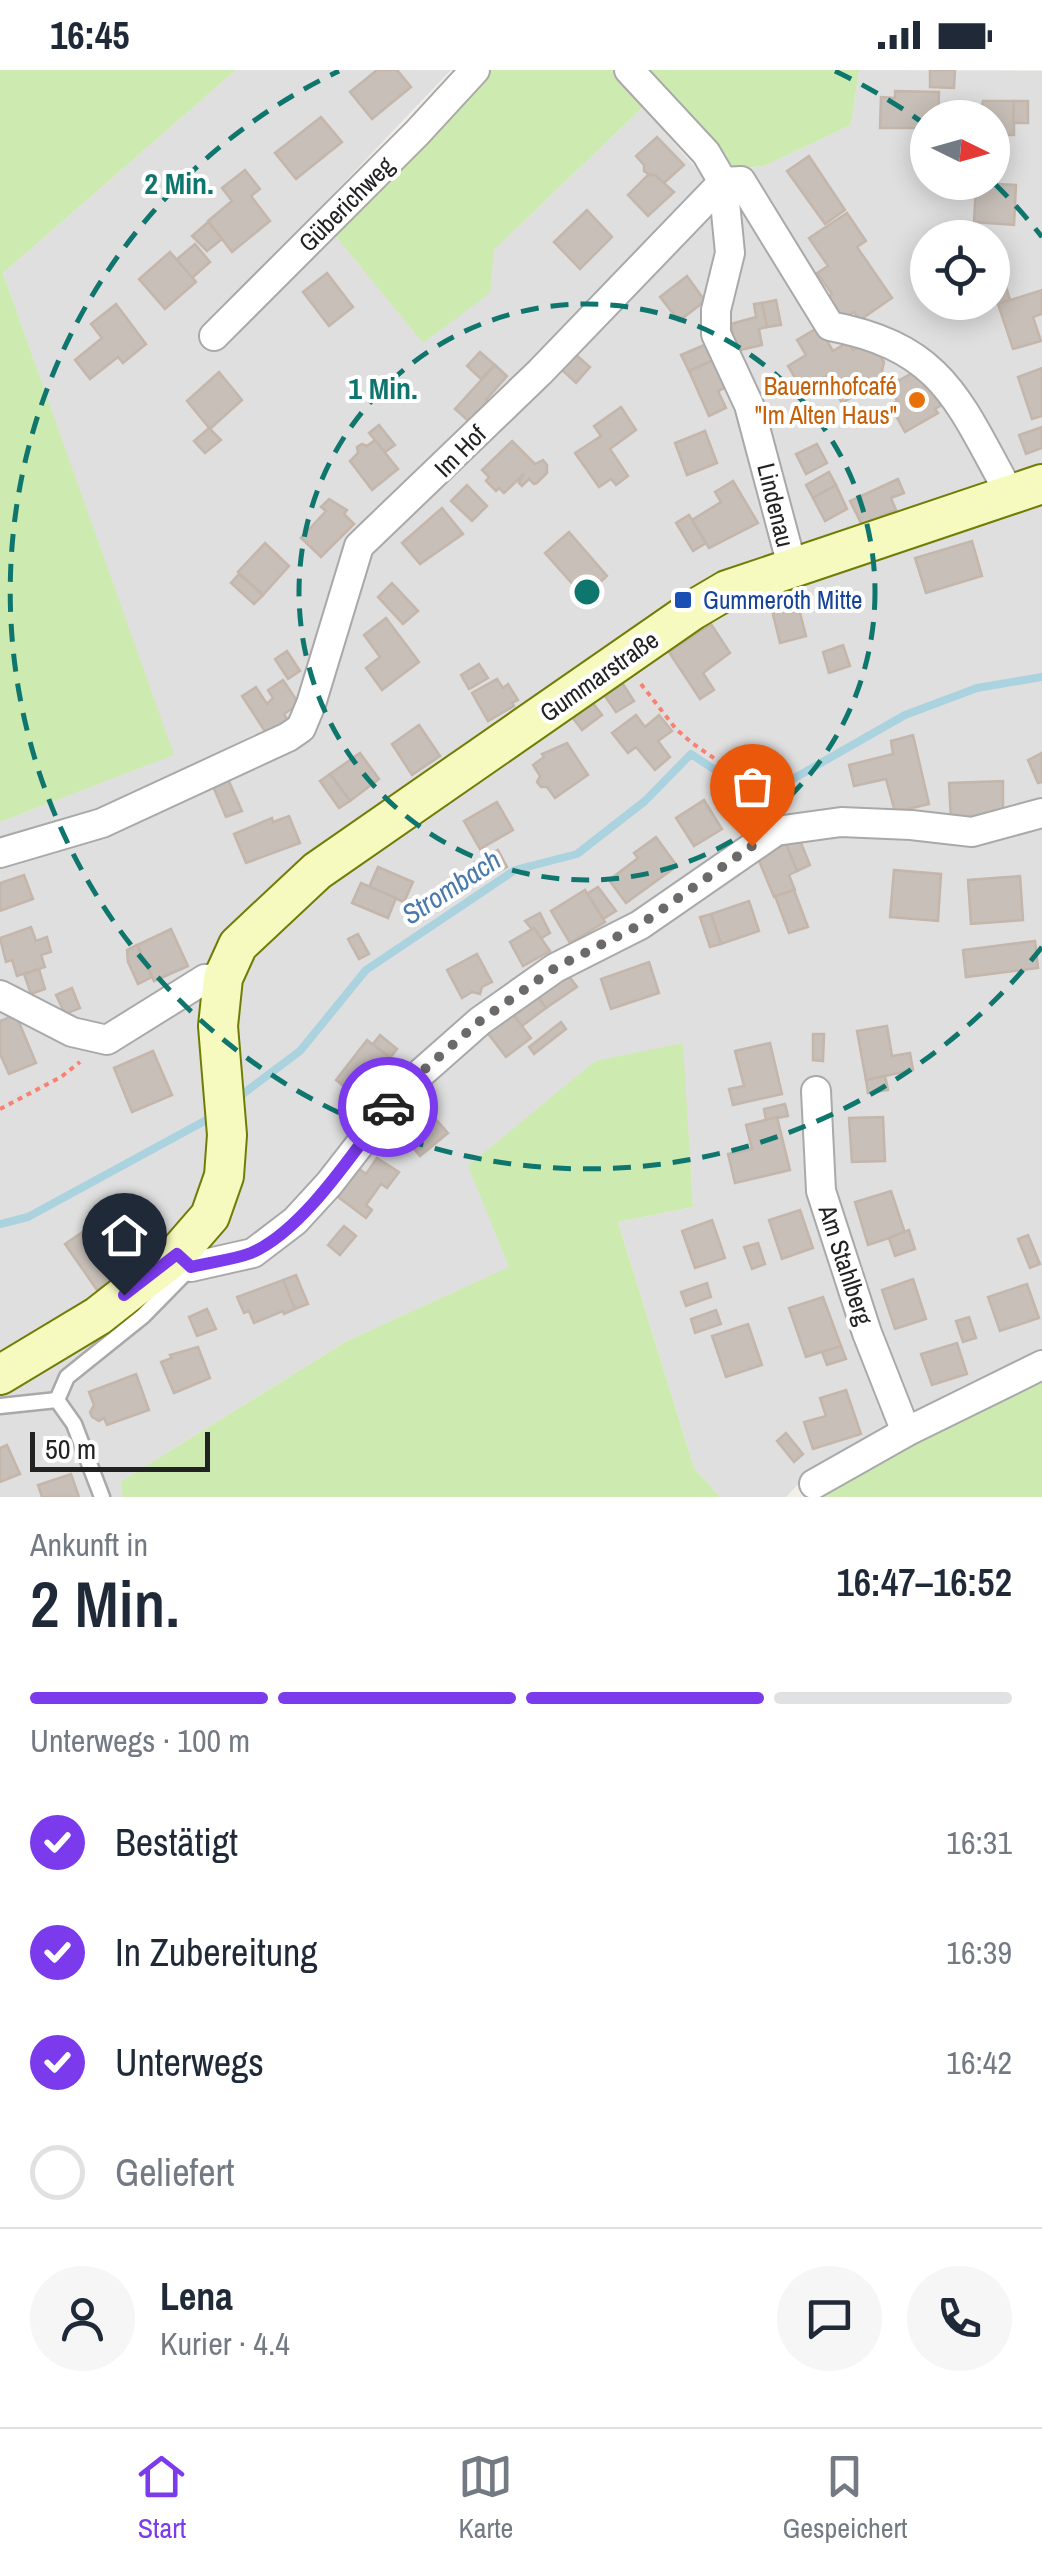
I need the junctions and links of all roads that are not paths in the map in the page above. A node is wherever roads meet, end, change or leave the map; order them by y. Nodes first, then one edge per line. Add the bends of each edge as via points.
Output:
1 (475, 70) edge
2 (629, 70) edge
3 (723, 182) junction
4 (214, 336) dead end
5 (1026, 489) edge
6 (792, 566) junction
7 (1042, 813) edge
8 (0, 853) edge
9 (223, 978) junction
10 (0, 995) edge
11 (816, 1092) dead end
12 (184, 1260) junction
13 (1042, 1365) edge
14 (0, 1376) edge
15 (57, 1400) junction
16 (0, 1406) edge
17 (906, 1432) junction
18 (814, 1484) dead end
19 (102, 1497) edge

1 - 4 street, Güberichweg
2 - 3 street, Lindenau via 706,153
3 - 5 street via 741,181 830,326 916,356 940,376
3 - 6 street, Lindenau via 730,254 716,334 749,405
3 - 8 street, Im Hof via 359,546 300,728 102,823
5 - 6 street, Gummarstraße
6 - 9 street, Gummarstraße via 692,610 316,870 238,945
7 - 12 street via 972,832 841,822 776,831 640,925 555,968 480,1021 403,1088 295,1221 252,1252
9 - 10 street via 205,979 107,1040 72,1032
9 - 12 street, Gummarstraße via 218,1026 224,1176
11 - 17 street, Am Stahlberg via 822,1191
12 - 14 street, Gummarstraße
12 - 15 lane via 143,1316 67,1377
13 - 17 street
15 - 16 lane
15 - 19 lane via 74,1424
17 - 18 street

